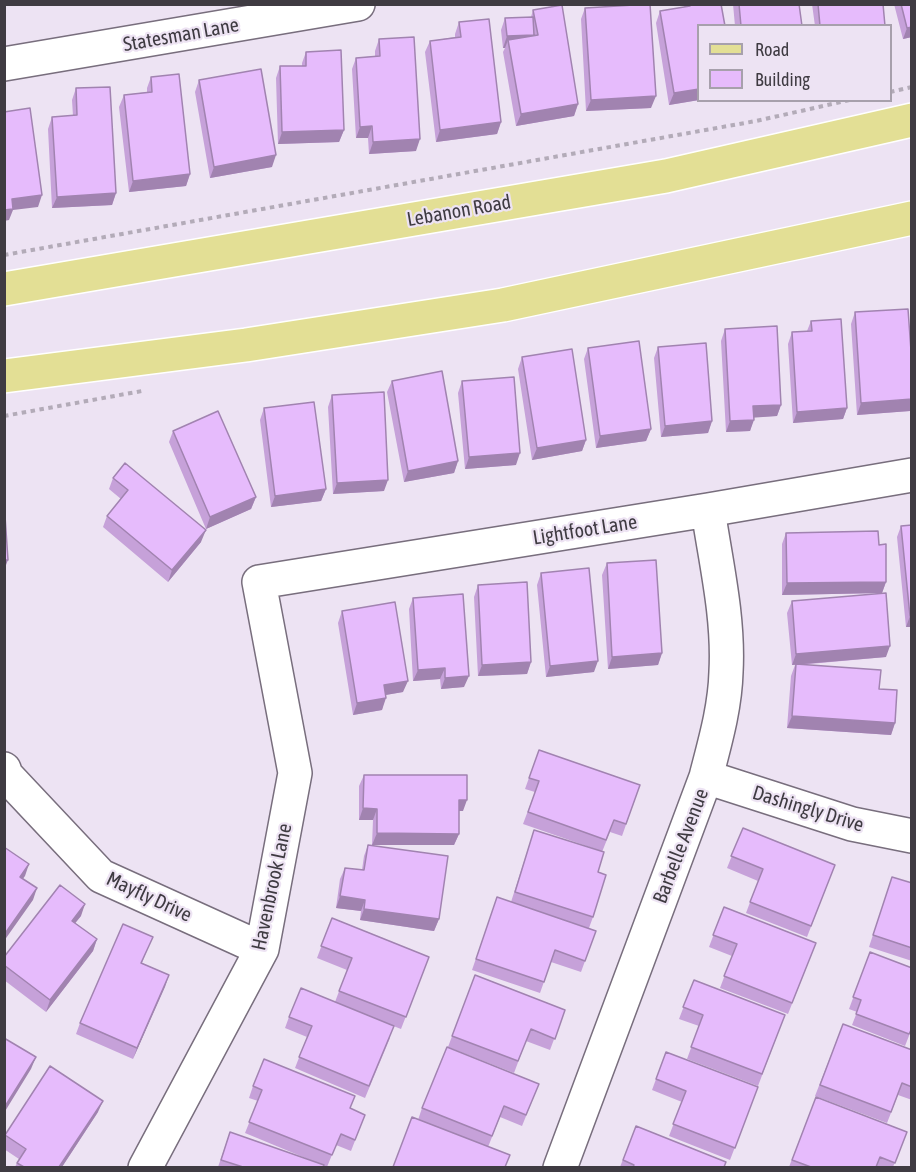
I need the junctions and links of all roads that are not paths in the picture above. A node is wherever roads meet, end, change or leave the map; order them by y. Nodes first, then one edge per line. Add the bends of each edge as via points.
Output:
1 (358, 4) edge
2 (4, 64) edge
3 (912, 120) edge
4 (912, 218) edge
5 (4, 289) edge
6 (4, 376) edge
7 (912, 476) edge
8 (708, 510) junction
9 (259, 582) joint
10 (4, 770) edge
11 (706, 777) junction
12 (912, 836) edge
13 (262, 949) junction
14 (146, 1167) edge
15 (560, 1167) edge

1 - 2 street, Statesman Lane
3 - 5 main road, Lebanon Road via 666,176
4 - 6 main road via 503,305 246,345
7 - 8 street, Lightfoot Lane
8 - 9 street, Lightfoot Lane
8 - 11 street, Barbelle Avenue via 726,627 726,672 722,715
9 - 13 street, Havenbrook Lane via 295,772
10 - 13 street, Mayfly Drive via 101,876
11 - 12 street, Dashingly Drive via 852,824
11 - 15 street, Barbelle Avenue
13 - 14 street, Havenbrook Lane

